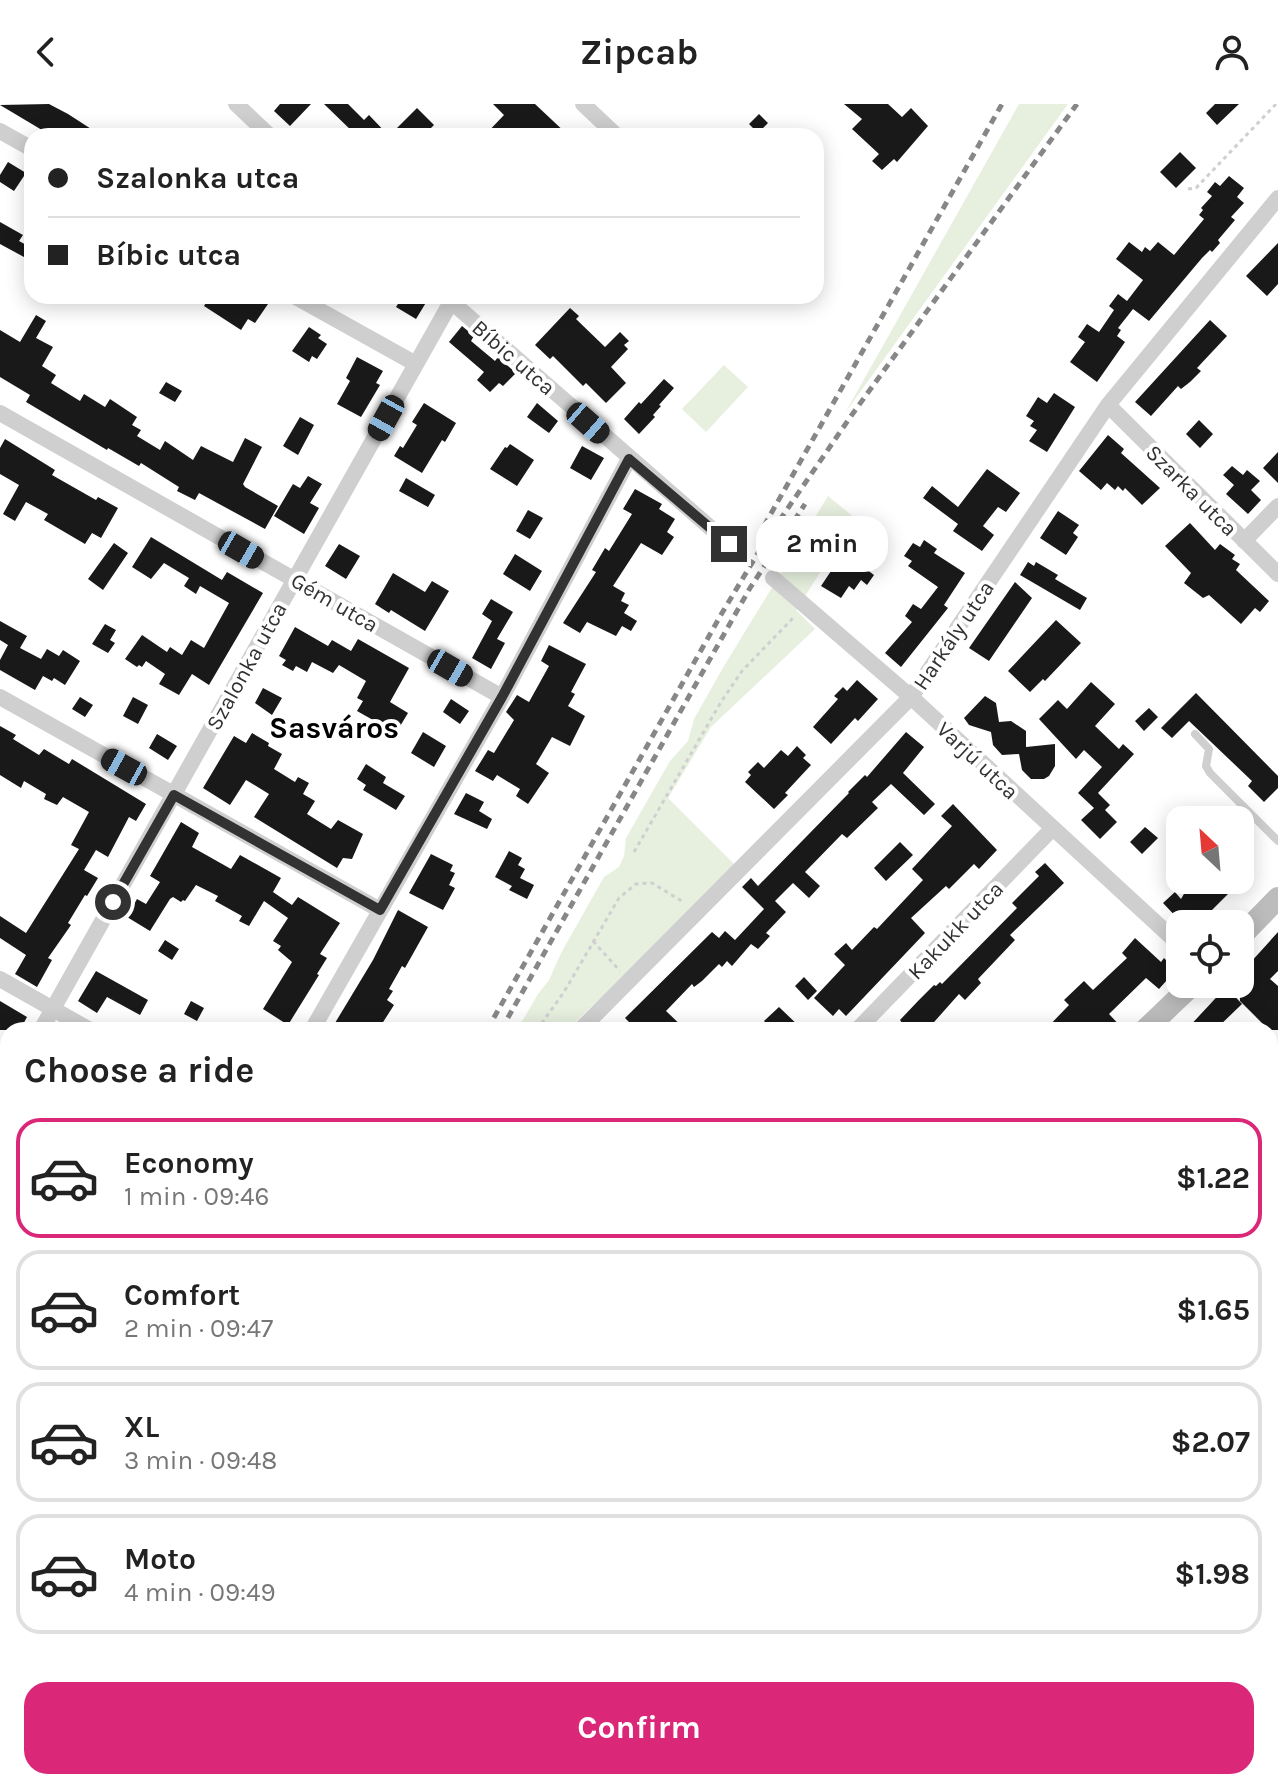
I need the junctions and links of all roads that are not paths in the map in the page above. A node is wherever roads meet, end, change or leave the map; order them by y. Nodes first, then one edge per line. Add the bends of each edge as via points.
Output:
1 (236, 104) edge
2 (583, 104) edge
3 (262, 128) edge
4 (608, 128) edge
5 (0, 131) edge
6 (24, 144) edge
7 (1278, 198) edge
8 (308, 304) edge
9 (446, 304) edge
10 (454, 304) edge
11 (416, 364) junction
12 (1108, 405) junction
13 (0, 413) edge
14 (629, 459) junction
15 (1278, 506) edge
16 (1244, 541) junction
17 (729, 544) dead end
18 (1278, 574) edge
19 (773, 578) dead end
20 (295, 580) junction
21 (0, 697) edge
22 (502, 697) junction
23 (911, 697) junction
24 (1195, 734) dead end
25 (174, 795) junction
26 (1052, 829) junction
27 (1278, 841) edge
28 (1278, 898) edge
29 (380, 910) junction
30 (1254, 923) edge
31 (1166, 932) edge
32 (0, 979) edge
33 (1178, 998) edge
34 (53, 1009) junction
35 (46, 1022) edge
36 (76, 1022) edge
37 (317, 1022) edge
38 (588, 1022) edge
39 (865, 1022) edge
40 (1153, 1022) edge

1 - 3 street
2 - 4 street
5 - 6 street
7 - 12 street, Harkály utca
8 - 11 street
9 - 11 street, Szalonka utca
10 - 14 street, Bíbic utca
11 - 20 street, Szalonka utca
12 - 16 street, Szarka utca
12 - 23 street, Harkály utca
13 - 20 street, Gém utca
14 - 17 street, Bíbic utca
14 - 22 street
15 - 16 street
16 - 18 street, Szarka utca
19 - 23 street, Varjú utca
20 - 22 street, Gém utca
20 - 25 street, Szalonka utca
21 - 25 street
22 - 29 street
23 - 26 street, Varjú utca
23 - 38 street, Harkály utca
24 - 27 lane via 1209,749 1210,773
25 - 29 street
25 - 34 street, Szalonka utca
26 - 31 street, Varjú utca
26 - 39 street, Kakukk utca
28 - 30 main road
29 - 37 street
32 - 34 street
33 - 40 main road
34 - 35 street, Szalonka utca
34 - 36 street

